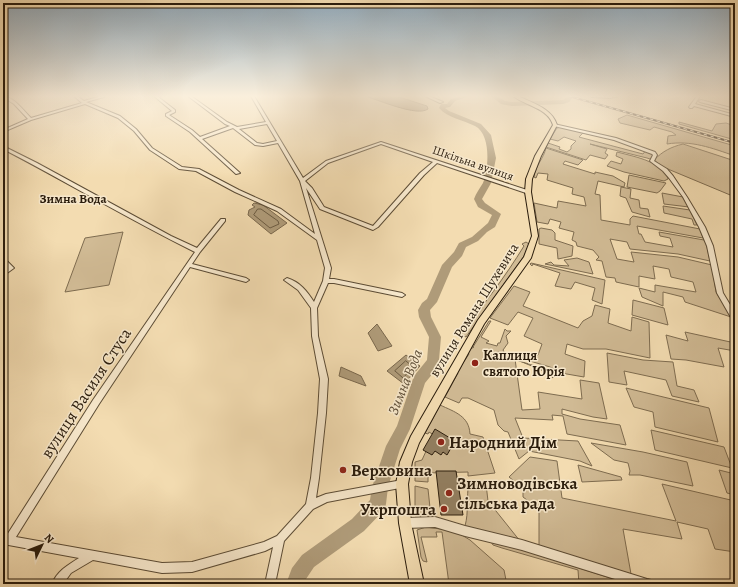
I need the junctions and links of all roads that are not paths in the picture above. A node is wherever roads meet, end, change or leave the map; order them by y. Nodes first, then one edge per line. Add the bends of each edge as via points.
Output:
1 (20, 123) edge
2 (127, 123) edge
3 (181, 123) edge
4 (229, 123) edge
5 (265, 123) edge
6 (268, 123) edge
7 (554, 125) joint
8 (234, 127) junction
9 (3, 131) edge
10 (200, 138) junction
11 (280, 142) junction
12 (3, 148) edge
13 (437, 161) junction
14 (238, 173) dead end
15 (302, 181) junction
16 (528, 192) junction
17 (223, 220) dead end
18 (319, 239) junction
19 (198, 251) junction
20 (3, 260) edge
21 (190, 265) junction
22 (3, 274) edge
23 (246, 280) dead end
24 (287, 280) dead end
25 (326, 281) junction
26 (402, 295) dead end
27 (314, 308) junction
28 (735, 319) edge
29 (402, 484) junction
30 (310, 506) junction
31 (405, 523) junction
32 (6, 539) edge
33 (280, 539) junction
34 (93, 555) junction
35 (58, 584) edge
36 (270, 584) edge
37 (417, 584) edge
38 (647, 584) edge

1 - 9 street
2 - 18 street via 151,149 181,168 198,170 260,200 279,210
3 - 10 street
4 - 8 street
5 - 8 street
6 - 11 street
7 - 16 main road, вулиця Романа Шухевича via 531,172
7 - 28 street via 605,136 655,154 652,160 666,170 702,227 710,246 720,293
8 - 10 street
8 - 11 street via 256,144
10 - 14 street
11 - 15 street
12 - 19 street
13 - 15 street, Шкільна вулиця via 381,143 327,162
13 - 15 street via 373,228 322,208 310,188
13 - 16 street, Шкільна вулиця
15 - 18 street
16 - 29 main road, вулиця Романа Шухевича via 535,236 527,258 481,322 446,382 415,440 406,462
17 - 19 street, вулиця Василя Стуса
18 - 25 street via 328,268
19 - 21 street, вулиця Василя Стуса
20 - 22 street via 11,268
21 - 23 street
21 - 32 street, вулиця Василя Стуса
24 - 27 street via 302,289
25 - 26 street
25 - 27 street
27 - 30 street via 315,336 324,379
29 - 30 street via 326,498
29 - 31 main road, вулиця Романа Шухевича
30 - 33 street
31 - 37 main road, вулиця Романа Шухевича
31 - 38 street via 435,522 522,545
32 - 34 street
33 - 34 street via 265,546 192,567 162,568
33 - 36 street
34 - 35 street via 68,570

